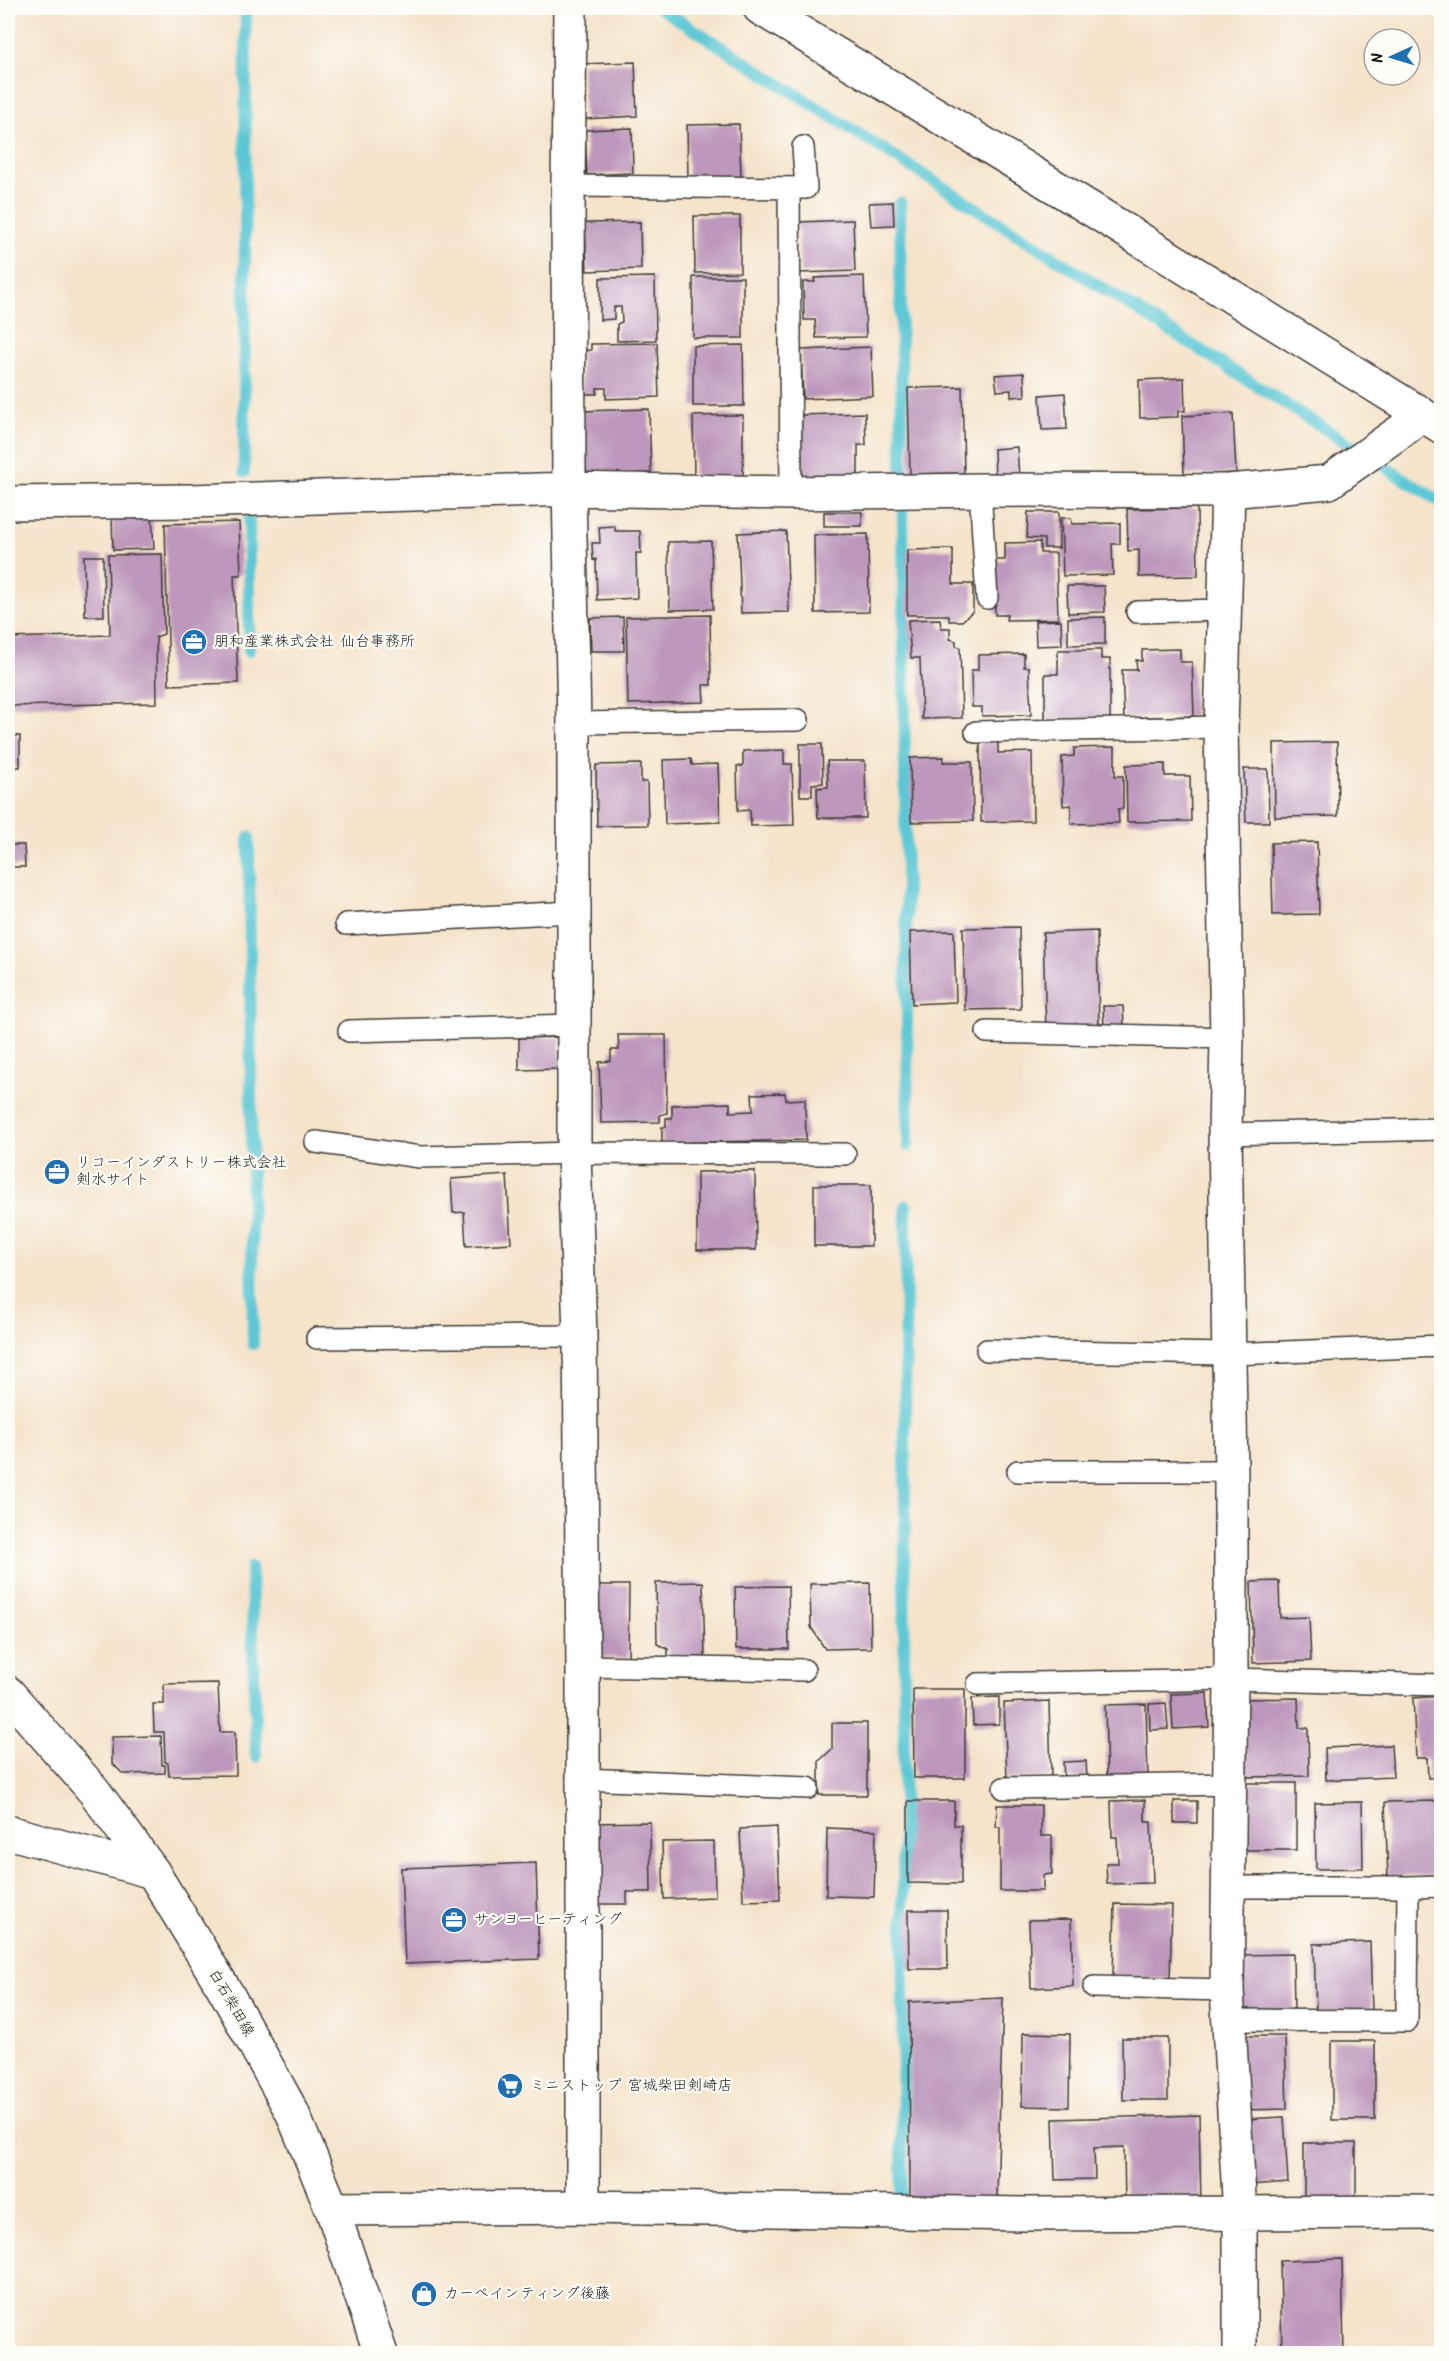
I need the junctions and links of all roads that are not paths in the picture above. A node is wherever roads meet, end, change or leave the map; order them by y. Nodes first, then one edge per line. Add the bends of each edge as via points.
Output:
1 (760, 8) edge
2 (570, 10) dead end
3 (803, 147) dead end
4 (568, 186) junction
5 (789, 188) junction
6 (1422, 421) edge
7 (569, 489) junction
8 (980, 490) junction
9 (1228, 491) junction
10 (791, 493) junction
11 (8, 503) edge
12 (987, 598) dead end
13 (1223, 610) junction
14 (1137, 612) dead end
15 (798, 720) dead end
16 (574, 723) junction
17 (1221, 727) junction
18 (976, 732) dead end
19 (573, 912) junction
20 (346, 924) dead end
21 (573, 1025) junction
22 (349, 1031) dead end
23 (987, 1032) dead end
24 (1227, 1038) junction
25 (1442, 1129) edge
26 (1225, 1134) junction
27 (316, 1142) dead end
28 (574, 1153) junction
29 (846, 1154) dead end
30 (580, 1336) junction
31 (317, 1338) dead end
32 (1442, 1346) edge
33 (987, 1350) dead end
34 (1229, 1354) junction
35 (1018, 1471) dead end
36 (1231, 1472) junction
37 (583, 1666) junction
38 (804, 1670) dead end
39 (1231, 1679) junction
40 (978, 1684) dead end
41 (1442, 1684) edge
42 (8, 1693) edge
43 (582, 1779) junction
44 (1229, 1784) junction
45 (808, 1788) dead end
46 (1004, 1788) dead end
47 (8, 1832) edge
48 (153, 1872) junction
49 (1442, 1886) edge
50 (1230, 1887) junction
51 (1407, 1887) junction
52 (1094, 1987) dead end
53 (1227, 2005) junction
54 (583, 2207) junction
55 (332, 2209) junction
56 (1442, 2212) edge
57 (1240, 2214) junction
58 (381, 2354) edge
59 (1240, 2354) edge

1 - 6 street via 1062,191
2 - 4 street
3 - 5 lane via 806,188
4 - 5 lane
4 - 7 street
5 - 10 lane
6 - 9 street via 1329,482
7 - 10 street
7 - 11 street
7 - 16 street
8 - 9 street
8 - 10 street
8 - 12 lane
9 - 13 street
13 - 14 lane
13 - 17 street
15 - 16 lane
16 - 19 street
17 - 18 lane
17 - 24 street
19 - 20 lane
19 - 21 street
21 - 22 lane
21 - 28 street
23 - 24 lane
24 - 26 street
25 - 26 lane
26 - 34 street
27 - 28 lane via 420,1157
28 - 29 lane
28 - 30 street
30 - 31 lane
30 - 37 street
32 - 34 lane
33 - 34 lane
34 - 36 street
35 - 36 lane
36 - 39 street
37 - 38 lane
37 - 43 street
39 - 40 lane
39 - 41 lane
39 - 44 street
42 - 48 street, 白石柴田線 via 94,1791
43 - 45 lane
43 - 54 street
44 - 46 lane
44 - 50 street
47 - 48 street
48 - 55 street, 白石柴田線 via 226,1992 292,2112
49 - 51 lane
50 - 51 lane
50 - 53 street
51 - 53 lane via 1407,2021
52 - 53 lane
53 - 57 street
54 - 55 street
54 - 57 street
55 - 58 street, 白石柴田線
56 - 57 street
57 - 59 street

